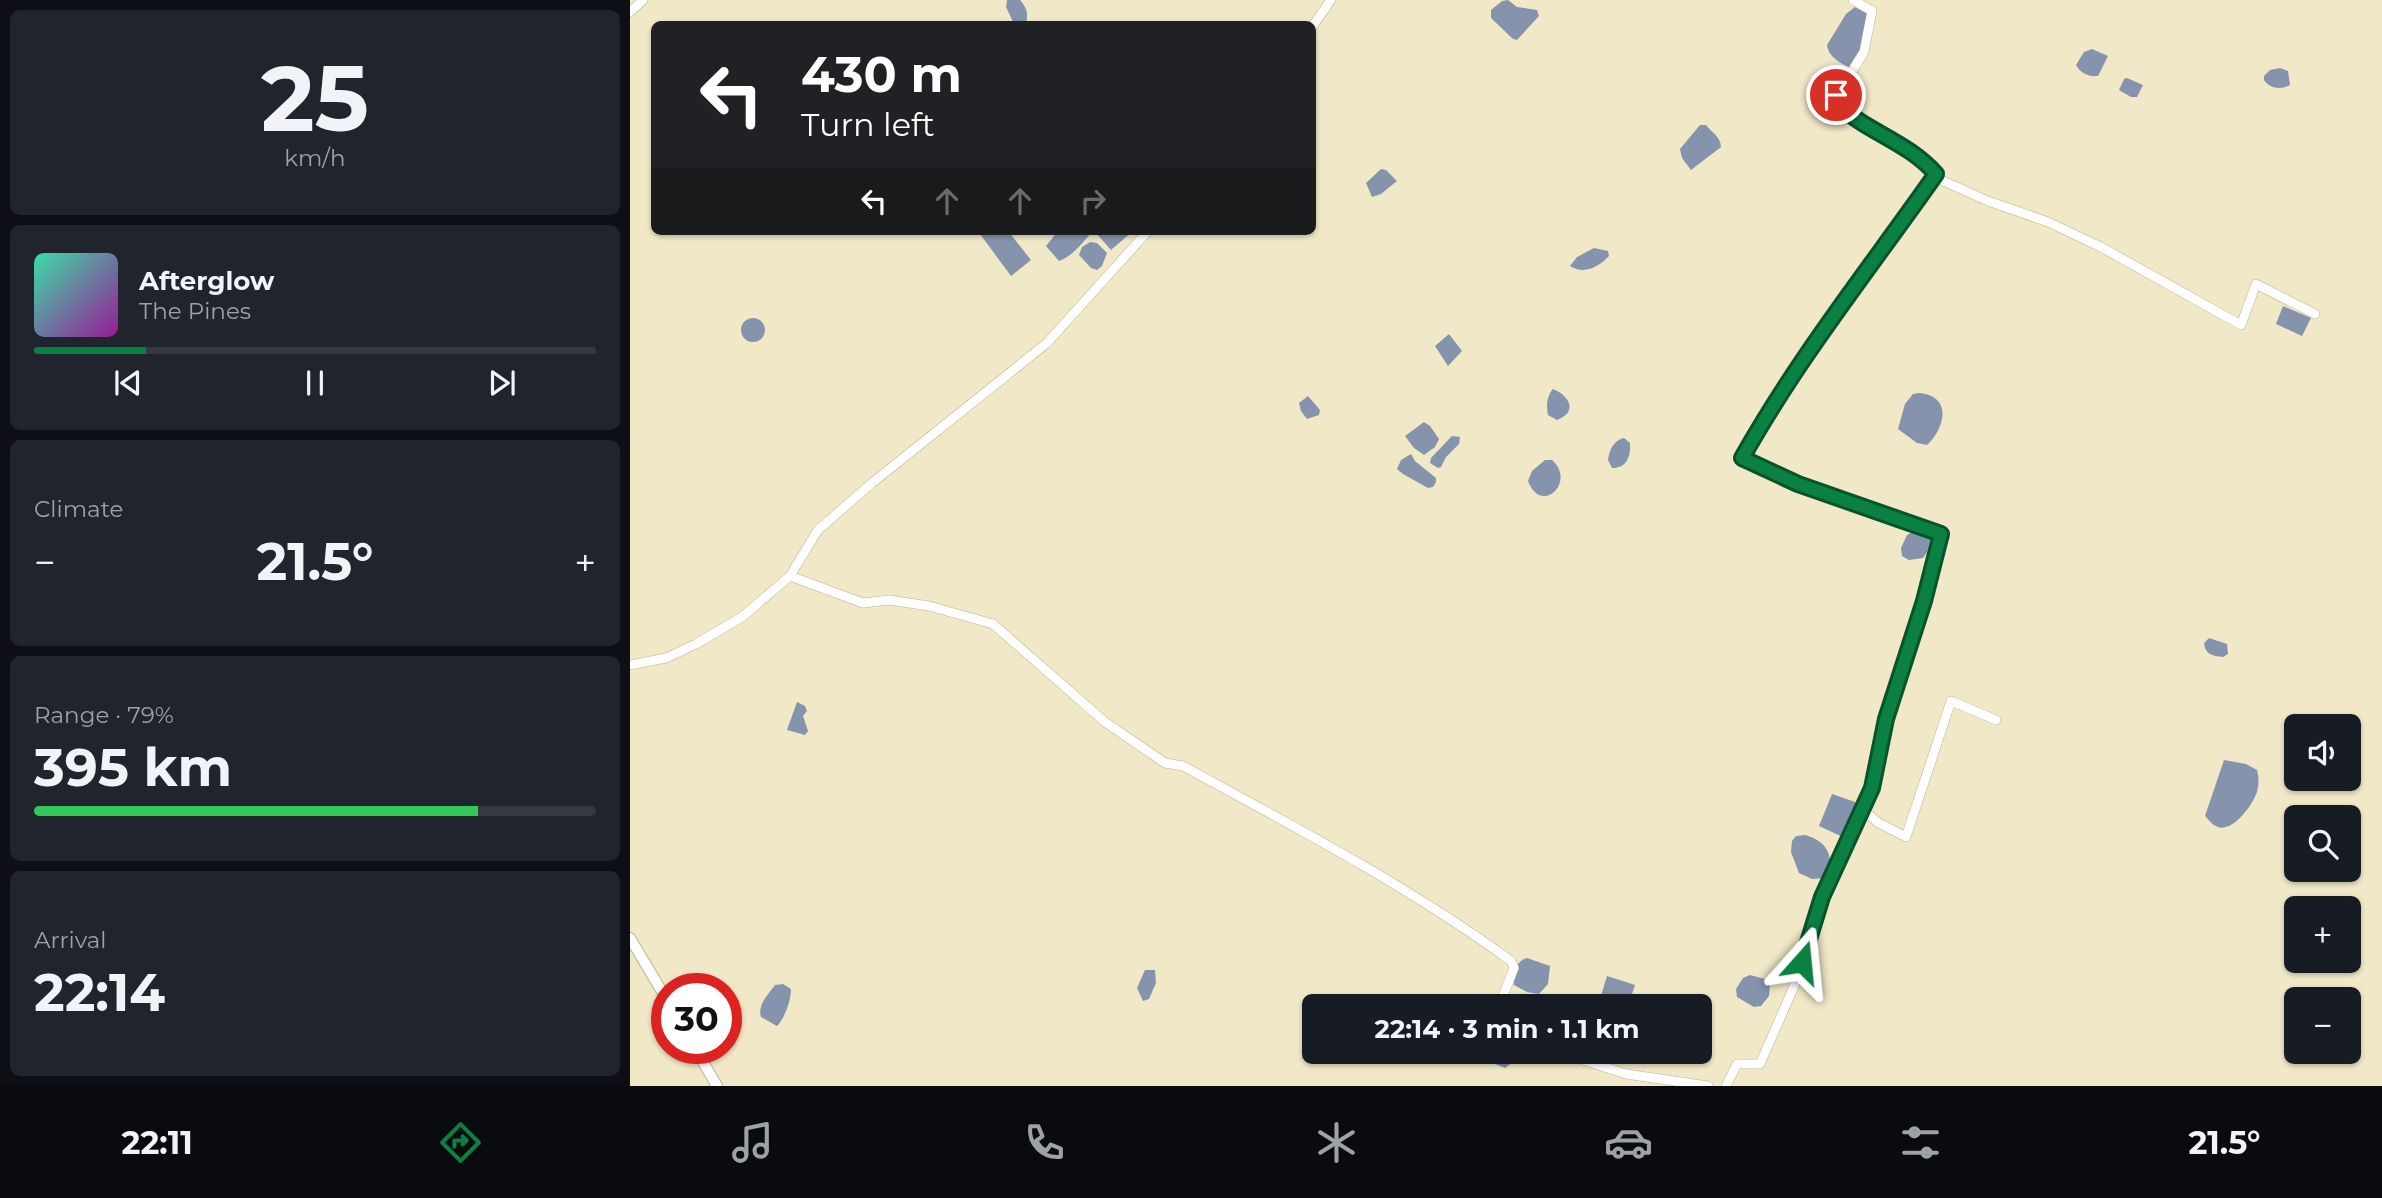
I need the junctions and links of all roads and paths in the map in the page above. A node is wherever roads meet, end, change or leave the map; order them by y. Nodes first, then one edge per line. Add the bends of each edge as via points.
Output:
1 (643, 0) edge
2 (1331, 0) edge
3 (1853, 0) edge
4 (630, 12) edge
5 (1316, 21) edge
6 (1936, 174) junction
7 (1144, 235) edge
8 (2315, 314) dead end
9 (790, 576) junction
10 (630, 665) edge
11 (1996, 720) dead end
12 (1864, 810) junction
13 (630, 938) edge
14 (651, 973) edge
15 (1504, 994) edge
16 (704, 1064) edge
17 (1595, 1064) edge
18 (717, 1086) edge
19 (1708, 1086) edge
20 (1726, 1086) edge

1 - 4 street
2 - 5 street
3 - 6 street via 1872,12 1869,34 1864,52 1834,100 1858,121 1913,152
6 - 8 street via 1964,191 2101,247 2241,326 2256,284
6 - 12 street via 1809,351 1742,458 1798,484 1941,534
7 - 9 street via 1047,343 818,530
9 - 10 street via 743,617 696,644
9 - 15 street via 863,603 889,600 929,606 993,624 1105,722 1165,762 1183,766 1334,849 1511,961 1514,968
11 - 12 street via 1951,701 1906,837
12 - 20 street via 1822,897 1795,984 1760,1064 1737,1064
13 - 14 main road
16 - 18 main road
17 - 19 street via 1626,1074

